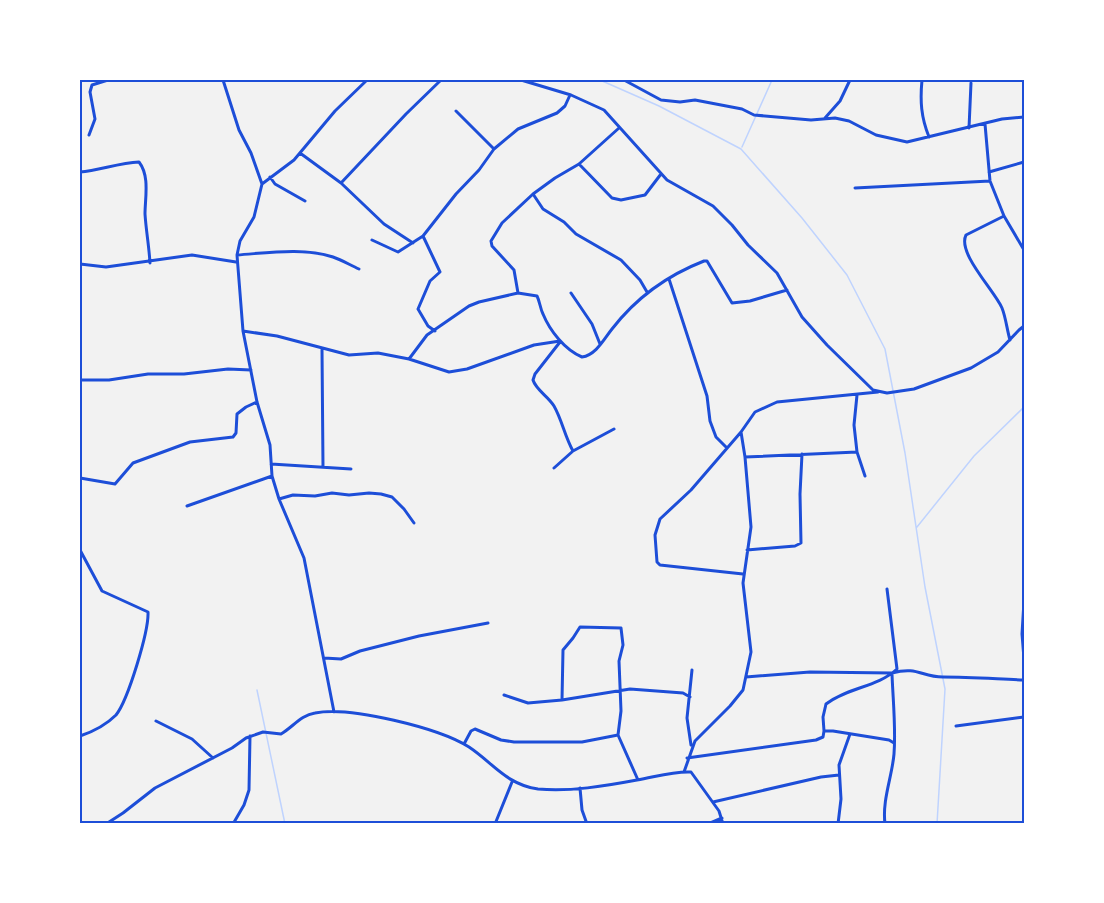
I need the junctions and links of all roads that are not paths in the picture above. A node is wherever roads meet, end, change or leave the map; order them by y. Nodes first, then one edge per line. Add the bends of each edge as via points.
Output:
1 (108, 80) edge
2 (224, 80) edge
3 (367, 80) edge
4 (441, 80) edge
5 (521, 80) edge
6 (624, 80) edge
7 (850, 80) edge
8 (922, 80) edge
9 (972, 83) dead end
10 (571, 95) junction
11 (456, 111) dead end
12 (1024, 117) edge
13 (825, 118) junction
14 (986, 124) junction
15 (619, 128) junction
16 (969, 128) junction
17 (89, 135) dead end
18 (929, 137) junction
19 (494, 149) junction
20 (300, 153) junction
21 (1024, 162) edge
22 (579, 164) junction
23 (80, 172) edge
24 (989, 172) junction
25 (662, 174) junction
26 (270, 177) junction
27 (990, 181) junction
28 (341, 183) junction
29 (262, 184) junction
30 (855, 188) dead end
31 (533, 194) junction
32 (305, 201) dead end
33 (1004, 216) junction
34 (423, 236) junction
35 (372, 240) dead end
36 (413, 243) junction
37 (1024, 250) edge
38 (237, 255) junction
39 (236, 262) junction
40 (150, 263) junction
41 (80, 264) edge
42 (359, 269) dead end
43 (669, 279) junction
44 (787, 290) junction
45 (647, 292) junction
46 (518, 293) junction
47 (571, 293) dead end
48 (1024, 326) edge
49 (243, 331) junction
50 (435, 331) junction
51 (1010, 340) junction
52 (560, 341) junction
53 (600, 344) junction
54 (322, 349) junction
55 (409, 359) junction
56 (251, 370) junction
57 (80, 380) edge
58 (878, 392) junction
59 (857, 395) junction
60 (257, 402) junction
61 (614, 429) dead end
62 (741, 432) junction
63 (727, 448) junction
64 (573, 451) junction
65 (857, 452) junction
66 (802, 454) junction
67 (746, 457) junction
68 (271, 464) junction
69 (323, 467) junction
70 (554, 468) dead end
71 (351, 469) dead end
72 (272, 476) junction
73 (865, 476) dead end
74 (80, 478) edge
75 (279, 499) junction
76 (187, 506) dead end
77 (414, 523) dead end
78 (80, 550) edge
79 (747, 550) junction
80 (743, 574) junction
81 (886, 589) dead end
82 (1024, 601) edge
83 (488, 623) dead end
84 (324, 658) junction
85 (1024, 659) edge
86 (692, 670) dead end
87 (892, 673) junction
88 (746, 677) junction
89 (1024, 680) edge
90 (622, 690) junction
91 (504, 695) dead end
92 (690, 697) junction
93 (562, 700) junction
94 (334, 712) junction
95 (1024, 717) edge
96 (156, 721) dead end
97 (956, 726) dead end
98 (824, 732) junction
99 (850, 734) junction
100 (618, 735) junction
101 (80, 736) edge
102 (250, 736) junction
103 (894, 743) junction
104 (464, 744) junction
105 (691, 747) junction
106 (213, 758) junction
107 (687, 758) junction
108 (684, 772) junction
109 (839, 775) junction
110 (638, 780) junction
111 (512, 782) junction
112 (580, 788) junction
113 (713, 802) junction
114 (722, 818) junction
115 (106, 824) edge
116 (234, 824) edge
117 (495, 824) edge
118 (587, 824) edge
119 (708, 824) edge
120 (723, 824) edge
121 (838, 824) edge
122 (885, 824) edge

1 - 17 street via 92,85 95,119
2 - 29 street via 239,130
3 - 20 street
4 - 28 street
5 - 10 street
6 - 13 street via 667,101 695,100 754,115
7 - 13 street via 840,101
8 - 18 street via 920,103
9 - 16 street
10 - 15 street via 604,110
10 - 19 street via 557,113 518,129
11 - 19 street
12 - 14 street
13 - 18 street via 849,121 876,135 907,142
14 - 16 street
14 - 24 street
15 - 22 street
15 - 25 street
16 - 18 street
19 - 34 street
20 - 26 street
20 - 28 street
21 - 24 street
22 - 25 street via 616,200 645,195
22 - 31 street
23 - 40 street via 128,162 142,164
24 - 27 street
25 - 44 street via 675,186 713,206 772,267
26 - 29 street
26 - 32 street
27 - 30 street
27 - 33 street
28 - 36 street via 384,224
29 - 38 street
31 - 45 street via 543,209 576,234 621,260
31 - 46 street via 502,223 491,241 513,270
33 - 37 street
33 - 51 street via 966,235 964,243 1001,306
34 - 36 street
34 - 50 street via 440,272 430,281 418,309
35 - 36 street via 398,252
38 - 39 street
38 - 42 street via 317,254
39 - 40 street via 192,255
39 - 49 street
40 - 41 street via 106,267
43 - 44 street via 707,261 732,303
43 - 45 street
43 - 63 street via 706,396 710,422 716,437
44 - 58 street via 797,310 821,338
45 - 53 street
46 - 50 street via 469,306
46 - 52 street via 537,296
47 - 53 street
48 - 51 street
49 - 54 street
49 - 56 street
50 - 55 street via 423,339
51 - 58 street via 990,358 933,383 897,392
52 - 53 street via 582,357
52 - 55 street via 534,345 456,372
52 - 64 street via 533,380 552,402
54 - 55 street
54 - 69 street
56 - 57 street
56 - 60 street
58 - 59 street
59 - 62 street via 777,402 755,412
59 - 65 street
60 - 68 street via 270,445
60 - 74 street via 237,414 233,437 190,442 133,463 115,484
61 - 64 street
62 - 63 street
62 - 67 street
63 - 80 street via 660,519 655,535 657,562
64 - 70 street
65 - 66 street
65 - 73 street
66 - 67 street
66 - 79 street via 801,543
67 - 79 street via 751,527
68 - 69 street
68 - 72 street
69 - 71 street
72 - 75 street
72 - 76 street
75 - 77 street via 332,493 381,494 392,497
75 - 84 street via 304,558
78 - 101 street via 102,591 148,612 144,641 124,702 108,722
79 - 80 street
80 - 88 street via 751,643
81 - 87 street via 897,669
82 - 85 street
83 - 84 street via 419,636 341,659
84 - 94 street
86 - 92 street
87 - 88 street via 810,672
87 - 89 street via 914,670 939,677
87 - 98 street via 826,704
87 - 103 street
88 - 105 street via 738,697
90 - 92 street via 683,693
90 - 93 street
90 - 93 street via 622,629 581,626 563,650
90 - 100 street
91 - 93 street via 528,703
92 - 105 street via 687,718
94 - 102 street via 306,715 281,734 263,732
94 - 104 street via 404,723
95 - 97 street
96 - 106 street via 192,739
98 - 99 street
98 - 107 street via 816,740
99 - 103 street
99 - 109 street
100 - 104 street via 582,742 514,742 475,729
100 - 110 street
102 - 106 street
102 - 116 street via 249,790
103 - 122 street via 884,802
104 - 111 street
105 - 107 street
106 - 115 street via 146,794
107 - 108 street
108 - 110 street
108 - 113 street via 691,772
109 - 113 street
109 - 121 street
110 - 112 street
111 - 112 street via 538,789
111 - 117 street
112 - 118 street
113 - 114 street
114 - 119 street
114 - 120 street

